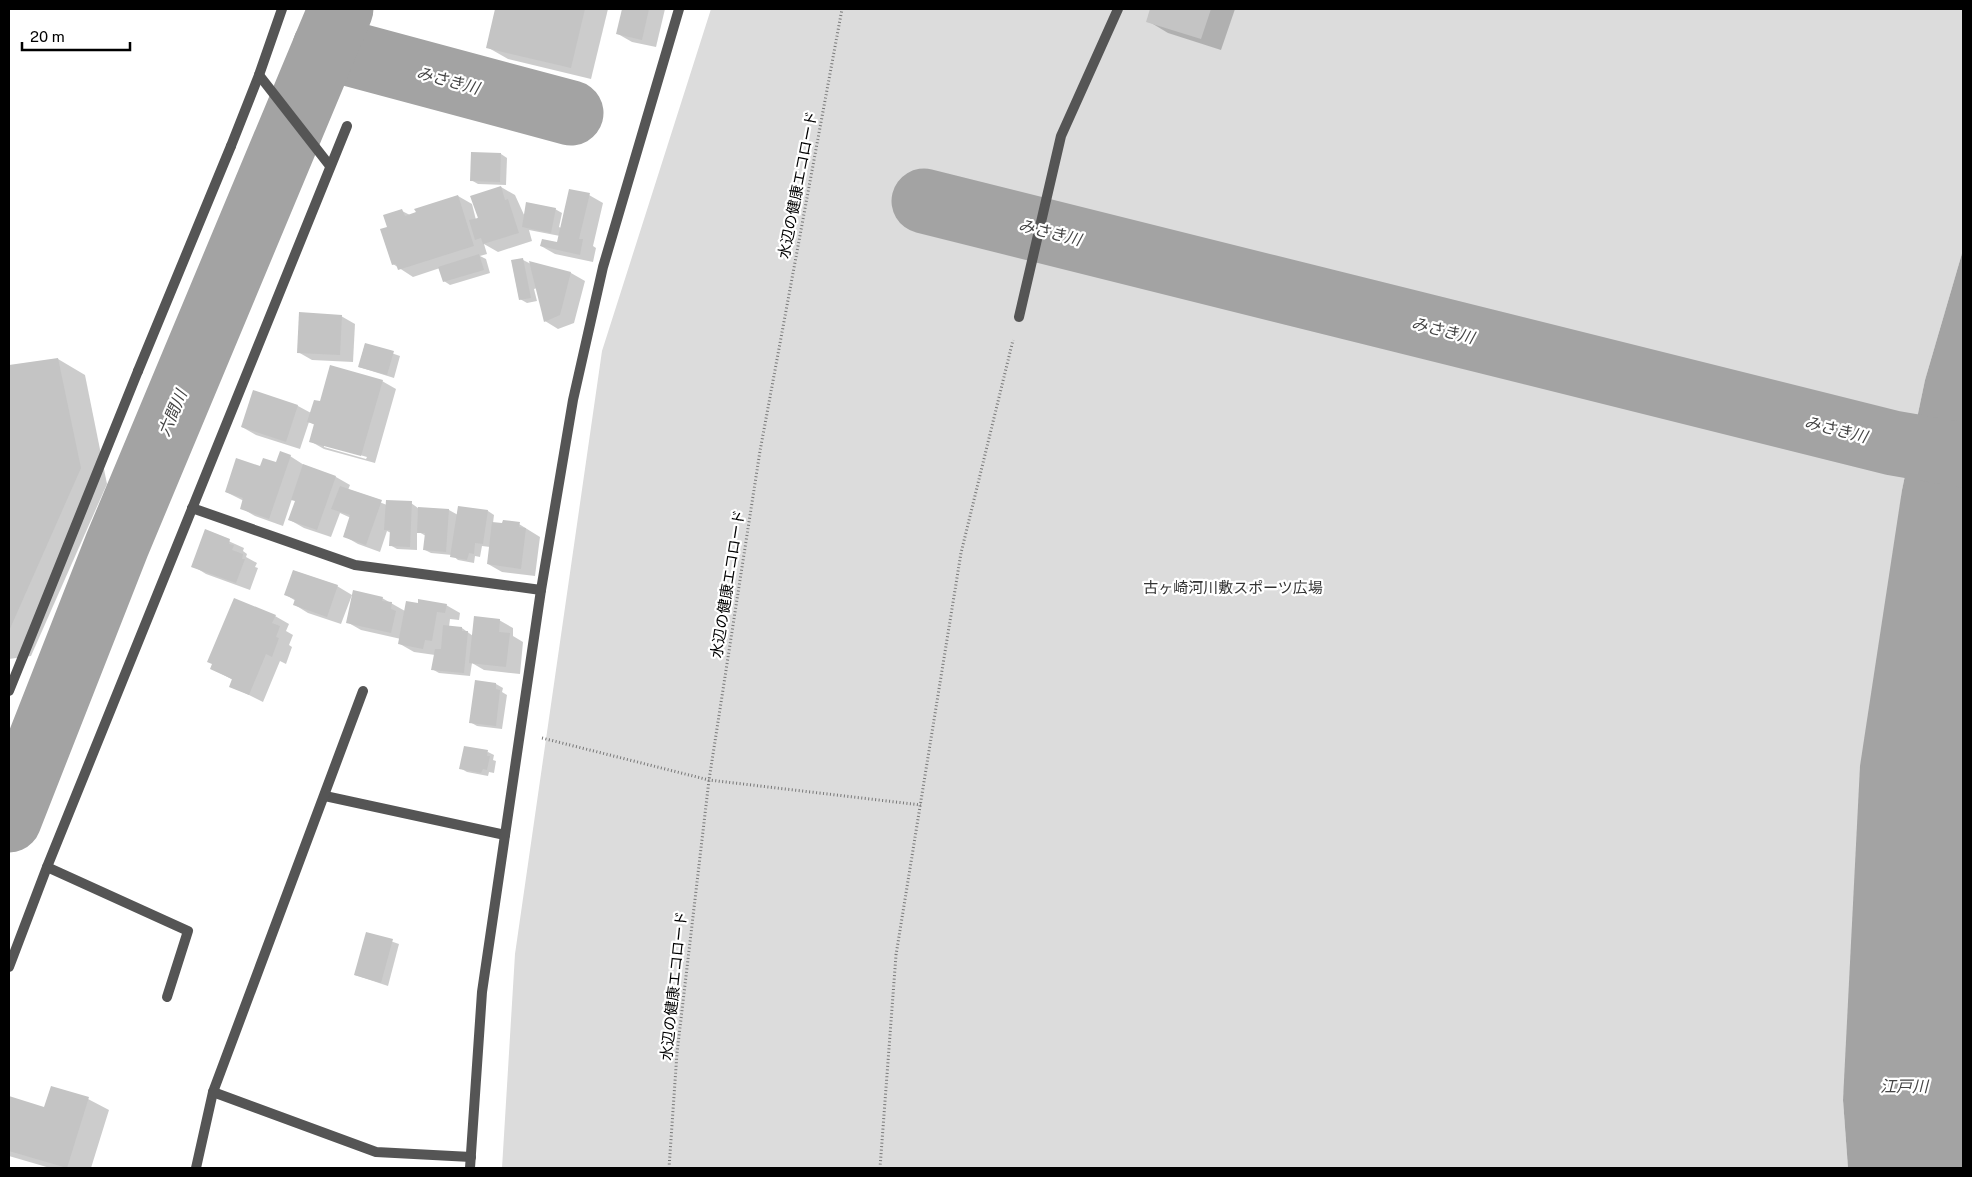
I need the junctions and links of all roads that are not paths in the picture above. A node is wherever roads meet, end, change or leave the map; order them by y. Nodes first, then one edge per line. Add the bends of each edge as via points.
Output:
1 (282, 9) edge
2 (679, 9) edge
3 (1118, 9) edge
4 (259, 75) junction
5 (347, 126) dead end
6 (330, 166) junction
7 (1019, 317) road end
8 (192, 508) junction
9 (541, 590) junction
10 (9, 691) edge
11 (363, 691) dead end
12 (325, 796) junction
13 (506, 835) junction
14 (47, 867) junction
15 (9, 967) edge
16 (167, 997) dead end
17 (213, 1092) junction
18 (471, 1157) junction
19 (196, 1168) edge
20 (470, 1168) edge

1 - 4 street
2 - 9 street via 603,267 573,400
3 - 7 street via 1061,136
4 - 6 street
4 - 10 street
5 - 6 street
6 - 8 street
8 - 9 street via 355,565
8 - 14 street
9 - 13 street
11 - 12 street
12 - 13 street
12 - 17 street
13 - 18 street via 482,992
14 - 15 street
14 - 16 street via 188,931
17 - 18 street via 376,1152
17 - 19 street
18 - 20 street

